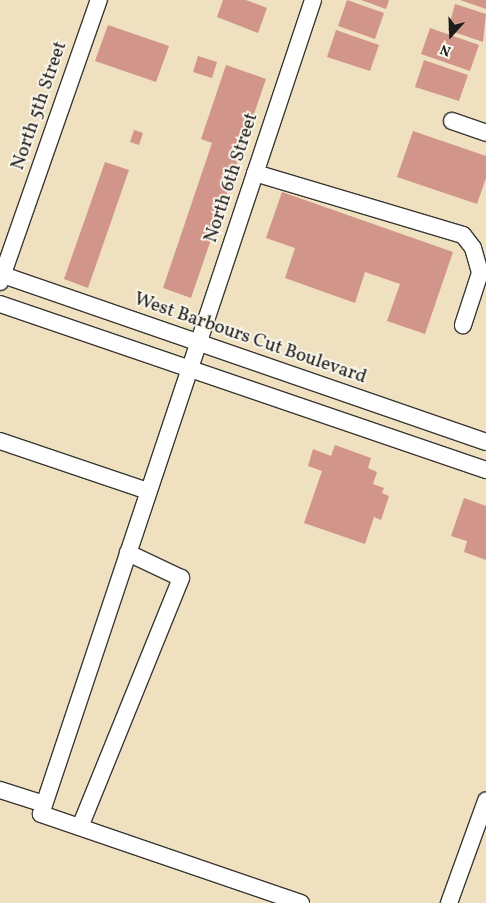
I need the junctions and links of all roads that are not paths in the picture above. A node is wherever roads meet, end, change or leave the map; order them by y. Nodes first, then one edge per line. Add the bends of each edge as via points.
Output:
1 (99, 0) edge
2 (313, 0) edge
3 (452, 121) dead end
4 (486, 133) edge
5 (254, 173) junction
6 (1, 277) edge
7 (0, 304) edge
8 (463, 325) dead end
9 (198, 342) junction
10 (189, 369) junction
11 (0, 442) edge
12 (486, 442) edge
13 (486, 470) edge
14 (148, 491) junction
15 (128, 553) junction
16 (0, 790) edge
17 (486, 801) edge
18 (44, 804) junction
19 (80, 827) junction
20 (301, 903) edge
21 (450, 903) edge

1 - 6 street, North 5th Street
2 - 5 street, North 6th Street
3 - 4 street
5 - 8 street via 463,235 473,248 480,273
5 - 9 street, North 6th Street
6 - 9 street, West Barbours Cut Boulevard
7 - 10 street
9 - 10 street, North 6th Street
9 - 12 street, West Barbours Cut Boulevard
10 - 13 street
10 - 14 street, North 6th Street
11 - 14 street
14 - 15 street, North 6th Street
15 - 18 street, North 6th Street
15 - 19 street via 181,578
16 - 18 street
17 - 21 street
18 - 19 street via 41,814
19 - 20 street

